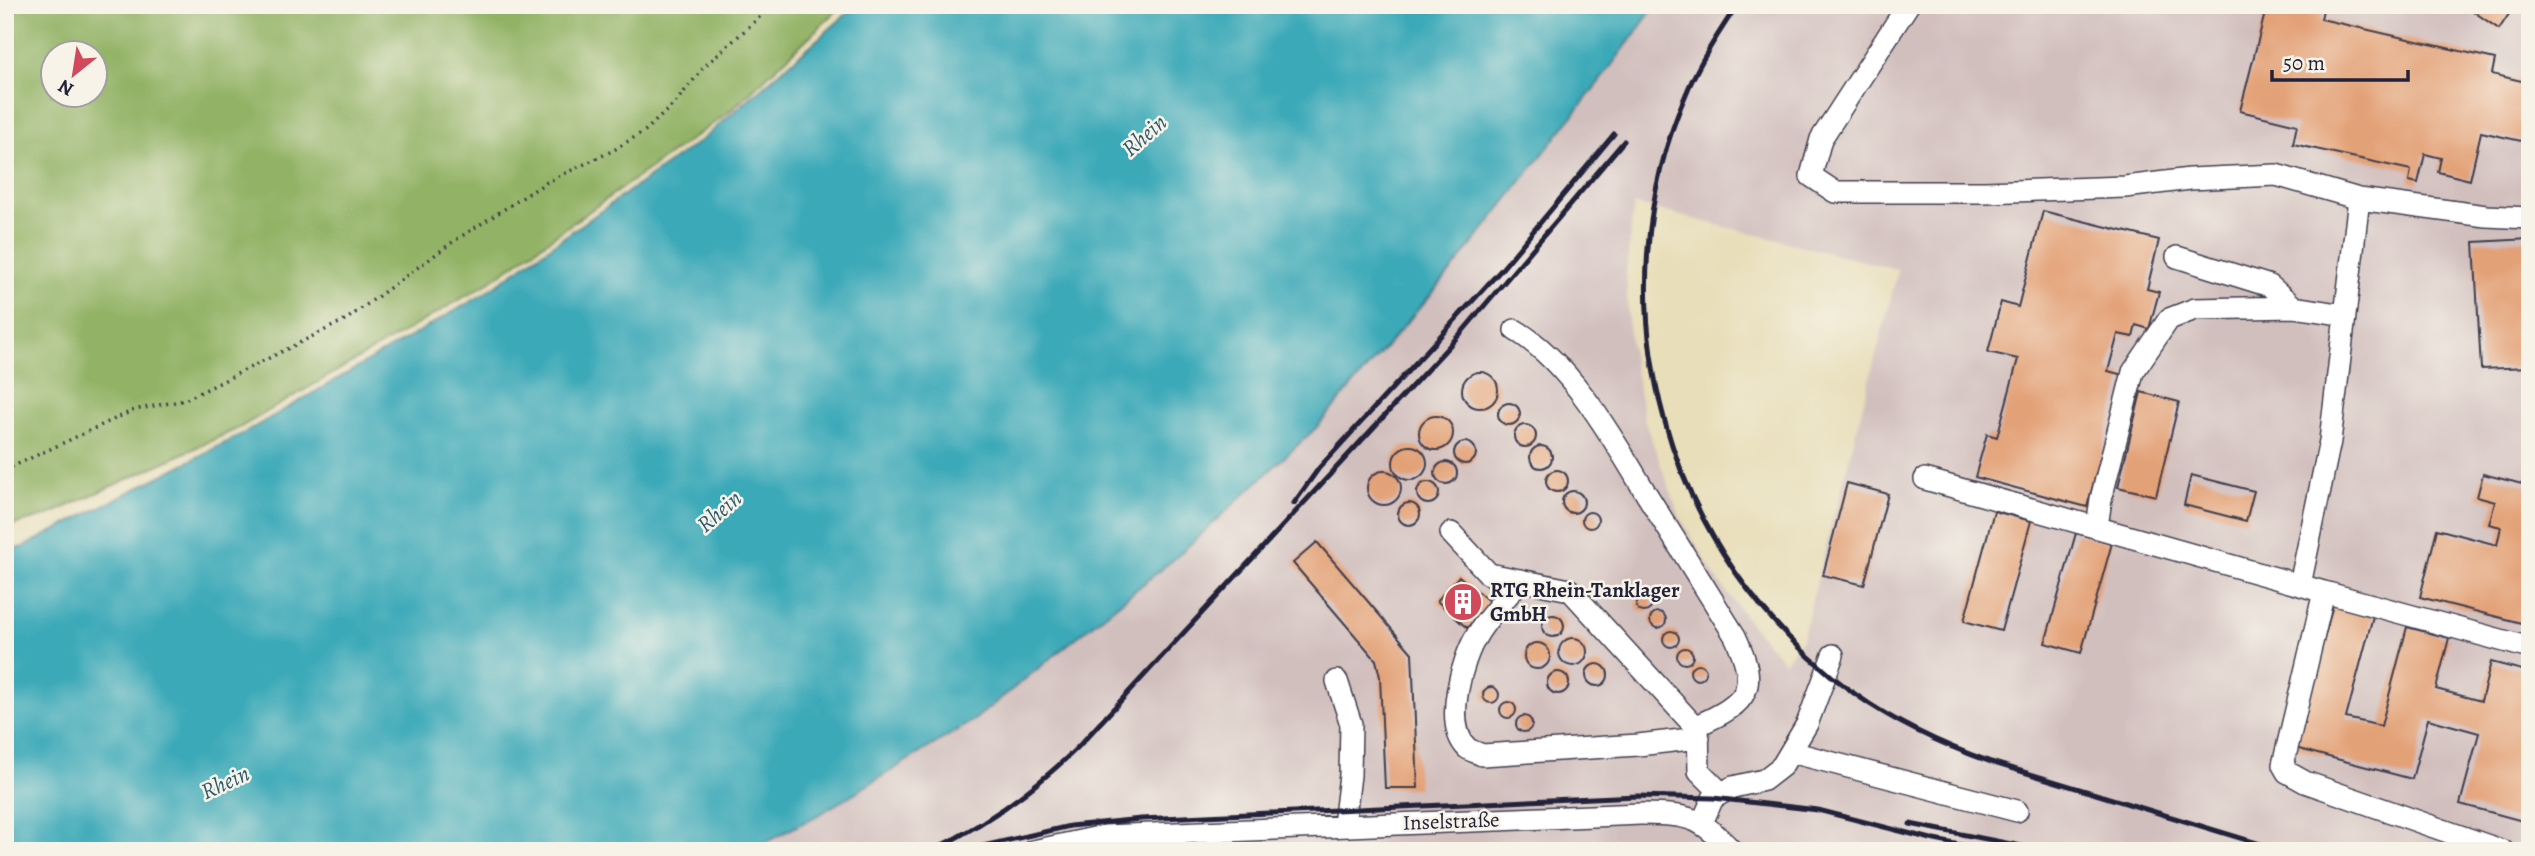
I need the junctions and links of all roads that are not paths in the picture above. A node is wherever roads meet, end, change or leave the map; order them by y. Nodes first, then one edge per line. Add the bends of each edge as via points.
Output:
1 (1908, 5) edge
2 (2359, 199) junction
3 (2530, 218) edge
4 (2177, 257) dead end
5 (2294, 307) junction
6 (2345, 315) junction
7 (1515, 330) dead end
8 (1925, 479) dead end
9 (2096, 527) junction
10 (1451, 533) dead end
11 (1521, 580) junction
12 (2300, 585) junction
13 (2324, 592) junction
14 (2530, 648) edge
15 (1833, 655) dead end
16 (1337, 681) dead end
17 (1698, 734) junction
18 (1791, 752) junction
19 (1721, 793) junction
20 (2017, 811) dead end
21 (1702, 822) junction
22 (1344, 825) junction
23 (1033, 851) edge
24 (1732, 851) edge
25 (2503, 851) edge

1 - 2 street via 1821,139 1811,176 1835,192 2125,187 2276,175
2 - 3 street
2 - 6 street
4 - 5 street via 2270,286
5 - 6 street
5 - 9 street via 2195,309 2169,319 2133,372
6 - 12 street via 2330,441
7 - 17 street via 1558,363 1621,452 1735,636 1749,682 1741,701 1698,725
8 - 9 street
9 - 12 street
10 - 11 street via 1489,574
11 - 17 street via 1570,590
11 - 17 street via 1468,652 1455,717 1467,748 1482,755 1638,745
12 - 13 street
13 - 14 street
13 - 25 street via 2283,765 2287,772
15 - 18 street via 1807,724
16 - 22 street via 1351,724
17 - 19 street via 1699,771
18 - 19 street via 1764,780
18 - 20 street
19 - 21 street via 1713,798
21 - 22 street, Inselstraße via 1681,815 1642,814
21 - 24 street
22 - 23 street, Inselstraße via 1104,836

